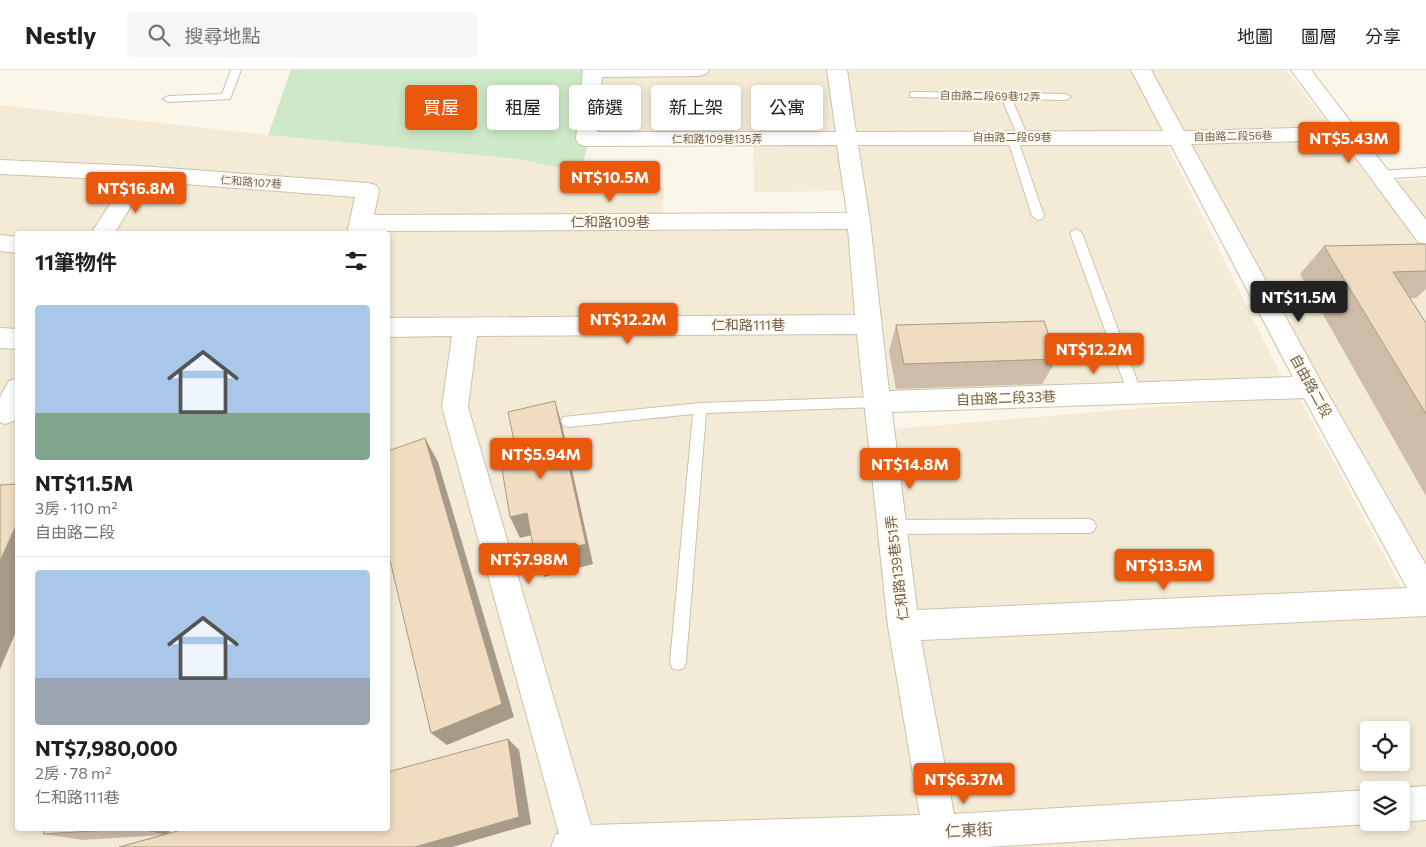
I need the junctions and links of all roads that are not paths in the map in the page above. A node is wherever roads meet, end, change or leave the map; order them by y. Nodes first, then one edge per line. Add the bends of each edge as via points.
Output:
1 (236, 70) edge
2 (699, 70) edge
3 (837, 70) edge
4 (1141, 70) edge
5 (1301, 70) edge
6 (593, 71) edge
7 (914, 95) dead end
8 (1006, 96) junction
9 (1066, 97) dead end
10 (168, 99) dead end
11 (1348, 133) junction
12 (1017, 137) junction
13 (847, 138) junction
14 (1177, 138) junction
15 (0, 167) edge
16 (1426, 172) edge
17 (140, 174) junction
18 (1378, 175) junction
19 (1038, 216) dead end
20 (859, 221) junction
21 (359, 228) edge
22 (104, 231) edge
23 (1076, 233) dead end
24 (1426, 236) edge
25 (0, 243) edge
26 (15, 245) edge
27 (868, 324) junction
28 (390, 327) edge
29 (466, 327) junction
30 (0, 338) edge
31 (15, 339) edge
32 (1311, 387) junction
33 (1135, 394) junction
34 (15, 395) edge
35 (878, 402) junction
36 (700, 408) junction
37 (7, 413) edge
38 (568, 421) dead end
39 (1089, 526) dead end
40 (892, 527) junction
41 (1426, 594) edge
42 (1426, 602) edge
43 (903, 626) junction
44 (678, 662) dead end
45 (1426, 803) edge
46 (1410, 804) edge
47 (1360, 808) edge
48 (941, 839) edge
49 (574, 845) edge

1 - 10 lane via 226,96
2 - 6 street, 仁和路109巷135弄
3 - 13 street
4 - 14 street, 自由路二段
5 - 11 street
6 - 13 street, 仁和路109巷135弄 via 586,139
7 - 8 lane, 自由路二段69巷12弄
8 - 9 lane, 自由路二段69巷12弄
8 - 12 lane
11 - 14 street, 自由路二段56巷
11 - 18 street
12 - 13 street, 自由路二段69巷
12 - 14 street, 自由路二段69巷
12 - 19 lane
13 - 20 street, 仁和路139巷51弄
14 - 32 street, 自由路二段
15 - 17 street, 仁和路107巷
16 - 18 lane
17 - 21 street, 仁和路107巷 via 368,190
17 - 22 street
18 - 24 street
20 - 21 street, 仁和路109巷
20 - 27 street, 仁和路139巷51弄
23 - 33 lane
25 - 26 street
27 - 29 street, 仁和路111巷
27 - 35 street, 仁和路139巷51弄
28 - 29 street, 仁和路111巷
29 - 49 street via 455,407
30 - 31 street
32 - 33 street, 自由路二段33巷
32 - 41 street, 自由路二段
33 - 35 street, 自由路二段33巷
34 - 37 street
35 - 36 lane
35 - 40 street, 仁和路139巷51弄
36 - 38 lane
36 - 44 lane
39 - 40 lane
40 - 43 street, 仁和路139巷51弄
42 - 43 street
43 - 48 street, 仁和路139巷51弄
45 - 46 street
47 - 48 street, 仁東街
48 - 49 street, 仁東街

